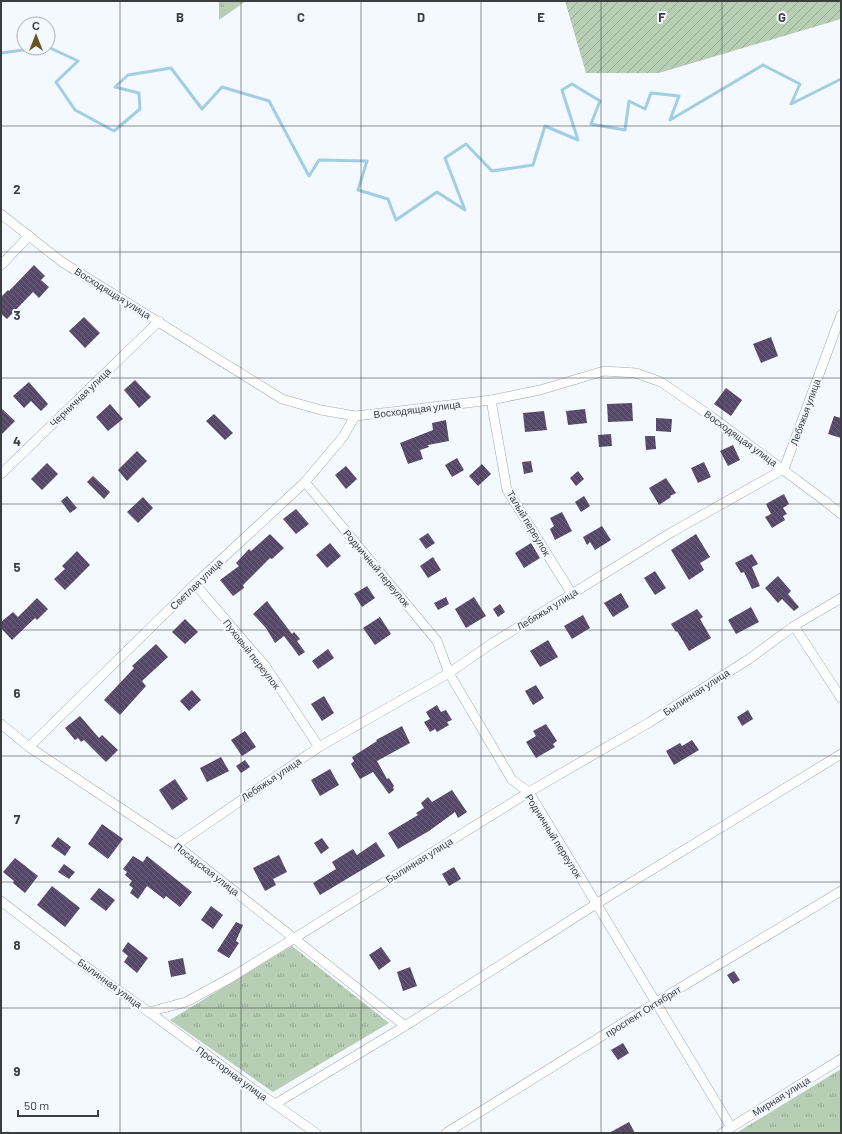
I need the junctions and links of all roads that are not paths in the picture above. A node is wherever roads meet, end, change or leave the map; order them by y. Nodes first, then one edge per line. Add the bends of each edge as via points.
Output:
1 (1, 214) edge
2 (29, 236) junction
3 (1, 265) edge
4 (841, 315) edge
5 (158, 321) junction
6 (491, 400) junction
7 (355, 416) junction
8 (784, 470) junction
9 (1, 474) edge
10 (305, 482) junction
11 (841, 514) edge
12 (195, 584) junction
13 (572, 594) junction
14 (841, 598) edge
15 (794, 626) junction
16 (449, 673) junction
17 (841, 698) edge
18 (1, 724) edge
19 (29, 746) junction
20 (319, 746) junction
21 (841, 754) edge
22 (529, 792) junction
23 (176, 845) junction
24 (841, 891) edge
25 (1, 901) edge
26 (596, 904) junction
27 (295, 938) junction
28 (655, 1003) junction
29 (149, 1012) junction
30 (405, 1026) junction
31 (841, 1059) edge
32 (275, 1104) junction
33 (731, 1127) junction
34 (316, 1133) edge
35 (446, 1133) edge
36 (722, 1133) edge

1 - 2 street, Восходящая улица
2 - 3 street
2 - 5 street, Восходящая улица via 62,262
4 - 8 street, Лебяжья улица
5 - 7 street, Восходящая улица via 282,399
5 - 9 street, Черничная улица
6 - 7 street, Восходящая улица
6 - 8 street, Восходящая улица via 540,390 604,371 636,373 661,382
6 - 13 street, Талый переулок via 507,490
7 - 10 street, Светлая улица via 343,437
8 - 11 street, Восходящая улица
8 - 13 street, Лебяжья улица via 672,532
10 - 12 street, Светлая улица
10 - 16 street, Родничный переулок via 437,641
12 - 19 street, Светлая улица
12 - 20 street, Пуховый переулок via 266,668
13 - 16 street, Лебяжья улица
14 - 15 street, Былинная улица
15 - 17 street
15 - 22 street, Былинная улица via 749,659 650,722
16 - 20 street, Лебяжья улица
16 - 22 street, Родничный переулок via 512,780
18 - 19 street, Посадская улица
19 - 23 street, Посадская улица
20 - 23 street, Лебяжья улица
21 - 26 street
22 - 26 street, Родничный переулок
22 - 27 street, Былинная улица
23 - 27 street, Посадская улица
24 - 28 street, проспект Октябрят
25 - 29 street, Былинная улица
26 - 28 street, Родничный переулок
26 - 30 street
27 - 29 street, Былинная улица via 186,1002
27 - 30 street, Посадская улица
28 - 33 street, Родничный переулок
28 - 35 street, проспект Октябрят
29 - 32 street, Просторная улица
30 - 32 street
31 - 33 street, Мирная улица
32 - 34 street, Просторная улица
33 - 36 street, Мирная улица

